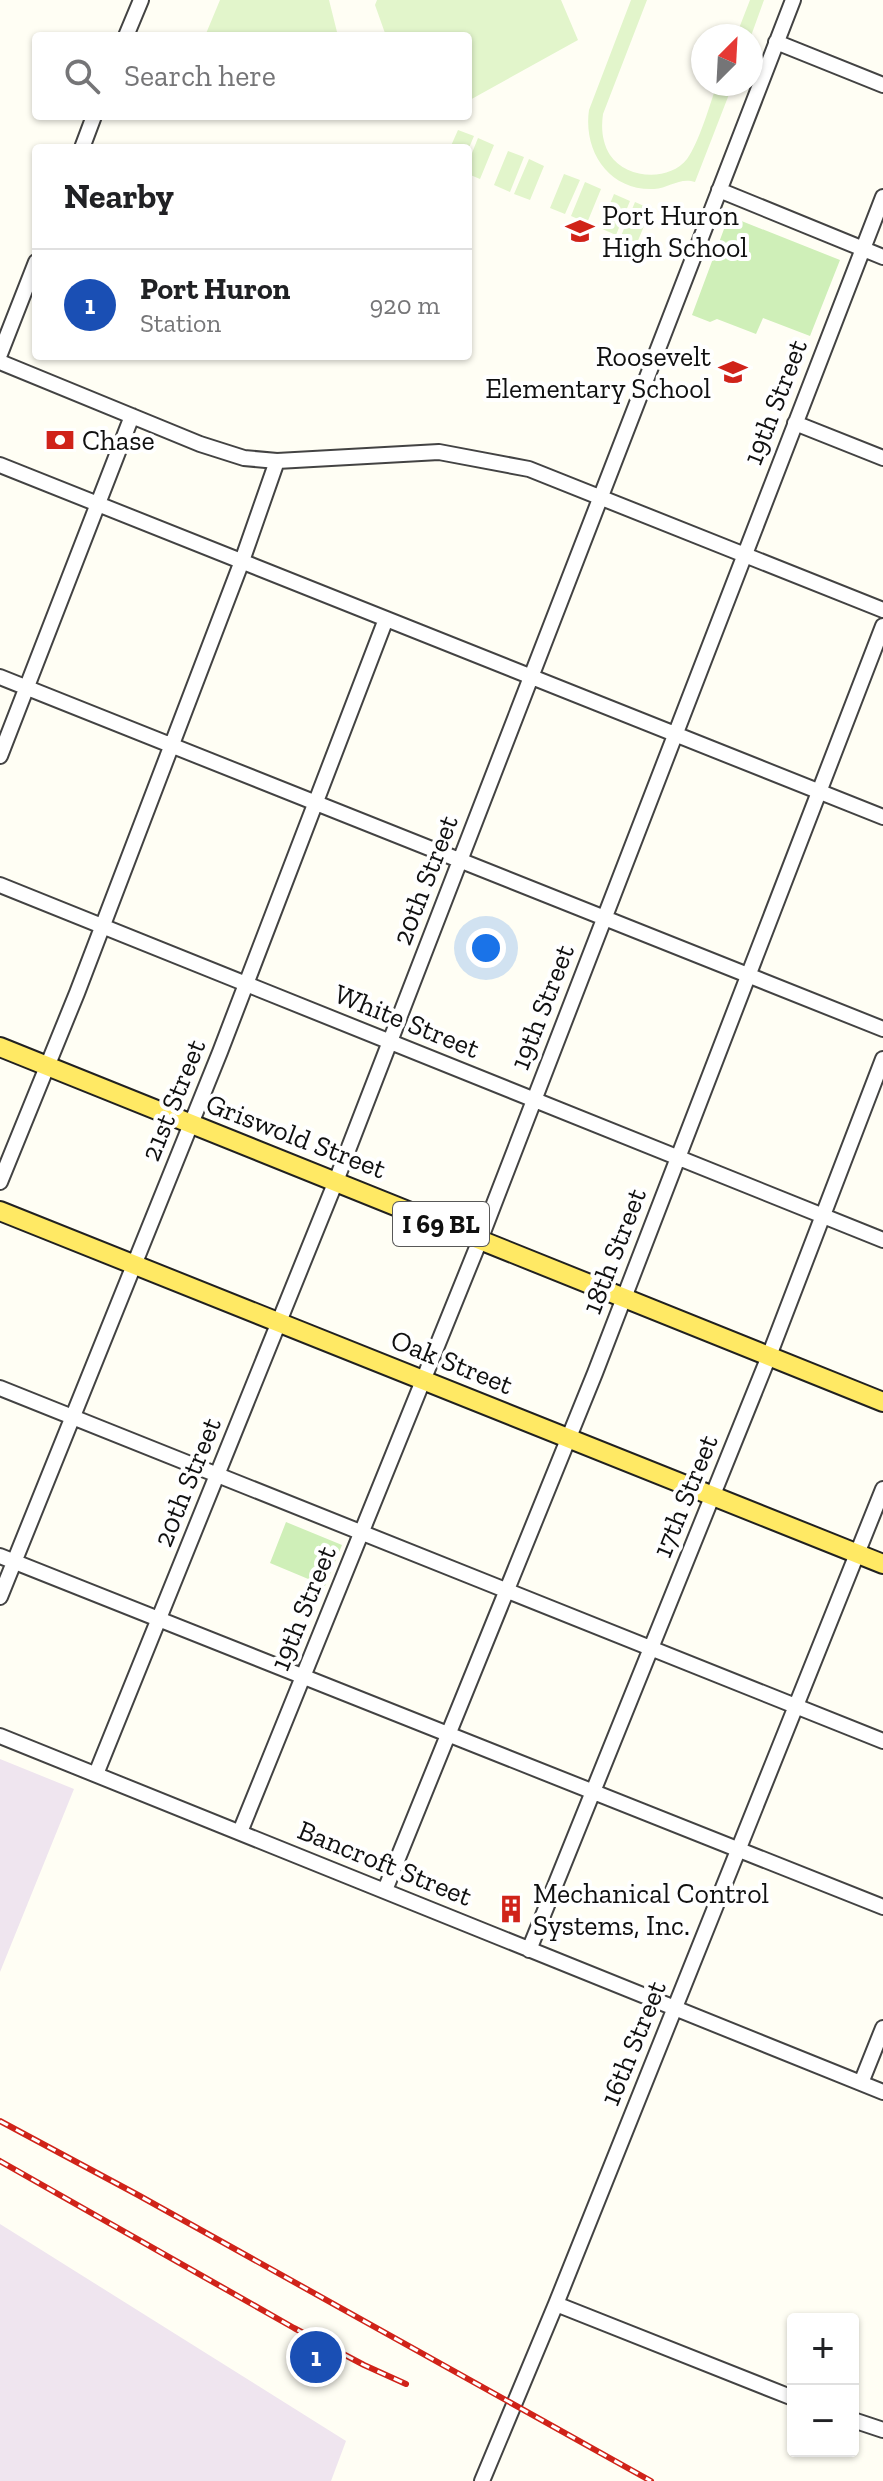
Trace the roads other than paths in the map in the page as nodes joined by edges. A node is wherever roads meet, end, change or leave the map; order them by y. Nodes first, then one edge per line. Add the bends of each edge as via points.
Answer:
1 (141, 0) edge
2 (793, 0) edge
3 (128, 32) edge
4 (776, 42) junction
5 (883, 85) edge
6 (92, 120) edge
7 (84, 144) edge
8 (719, 190) junction
9 (883, 197) edge
10 (862, 249) junction
11 (883, 257) edge
12 (32, 272) edge
13 (0, 354) edge
14 (0, 362) edge
15 (132, 416) junction
16 (795, 423) junction
17 (883, 458) edge
18 (277, 461) junction
19 (0, 465) edge
20 (600, 497) junction
21 (98, 503) junction
22 (744, 554) junction
23 (242, 561) junction
24 (883, 610) edge
25 (386, 619) junction
26 (883, 626) edge
27 (0, 677) edge
28 (530, 677) junction
29 (27, 687) junction
30 (675, 734) junction
31 (171, 744) junction
32 (0, 756) edge
33 (819, 791) junction
34 (316, 802) junction
35 (883, 817) edge
36 (460, 860) junction
37 (0, 885) edge
38 (604, 918) junction
39 (101, 926) junction
40 (749, 976) junction
41 (246, 984) junction
42 (883, 1029) edge
43 (391, 1041) junction
44 (0, 1047) edge
45 (883, 1059) edge
46 (47, 1066) junction
47 (533, 1100) junction
48 (191, 1125) junction
49 (679, 1158) junction
50 (336, 1181) junction
51 (0, 1182) edge
52 (0, 1211) edge
53 (823, 1215) junction
54 (480, 1240) junction
55 (883, 1240) edge
56 (135, 1264) junction
57 (624, 1299) junction
58 (279, 1322) junction
59 (769, 1356) junction
60 (423, 1381) junction
61 (0, 1388) edge
62 (883, 1402) edge
63 (72, 1417) junction
64 (568, 1438) junction
65 (218, 1475) junction
66 (883, 1489) edge
67 (712, 1496) junction
68 (362, 1533) junction
69 (857, 1554) junction
70 (7, 1558) edge
71 (883, 1564) edge
72 (506, 1591) junction
73 (0, 1597) edge
74 (159, 1618) junction
75 (651, 1648) junction
76 (304, 1675) junction
77 (796, 1706) junction
78 (448, 1734) junction
79 (0, 1736) edge
80 (883, 1741) edge
81 (96, 1774) junction
82 (594, 1790) junction
83 (240, 1832) junction
84 (738, 1849) junction
85 (385, 1890) junction
86 (883, 1907) edge
87 (529, 1950) junction
88 (675, 2008) junction
89 (883, 2028) edge
90 (861, 2083) junction
91 (883, 2092) edge
92 (556, 2304) junction
93 (787, 2396) edge
94 (859, 2422) edge
95 (883, 2430) edge
96 (482, 2481) edge

1 - 3 street
2 - 4 street, 20th Street
4 - 5 street
4 - 8 street, 20th Street
6 - 7 street
8 - 10 street
8 - 20 street, 20th Street
9 - 10 street, 19th Street
10 - 11 street
10 - 16 street, 19th Street
12 - 13 street
14 - 15 street
15 - 18 street via 222,452
15 - 21 street
16 - 17 street
16 - 22 street, 19th Street
18 - 20 street via 453,454 529,469
18 - 23 street
19 - 21 street
20 - 22 street
20 - 28 street, 20th Street
21 - 23 street
21 - 29 street
22 - 24 street
22 - 30 street, 19th Street
23 - 25 street
23 - 31 street
25 - 28 street
25 - 34 street, 21st Street
26 - 33 street, 18th Street
27 - 29 street
28 - 30 street
28 - 36 street, 20th Street
29 - 31 street
29 - 32 street
30 - 33 street
30 - 38 street, 19th Street
31 - 34 street
31 - 39 street
33 - 35 street
33 - 40 street, 18th Street
34 - 36 street
34 - 41 street, 21st Street
36 - 38 street
36 - 43 street, 20th Street
37 - 39 street, White Street
38 - 40 street
38 - 47 street, 19th Street
39 - 41 street, White Street
39 - 46 street
40 - 42 street
40 - 49 street, 18th Street
41 - 43 street, White Street
41 - 48 street, 21st Street
43 - 47 street, White Street
43 - 50 street, 20th Street
44 - 46 main road, Griswold Street / I 69 BL
45 - 53 street, 17th Street
46 - 48 main road, Griswold Street / I 69 BL
46 - 51 street
47 - 49 street, White Street
47 - 54 street, 19th Street
48 - 50 main road, Griswold Street / I 69 BL
48 - 56 street, 21st Street
49 - 53 street, White Street
49 - 57 street, 18th Street
50 - 54 main road, Griswold Street / I 69 BL
50 - 58 street, 20th Street
52 - 56 main road, Oak Street
53 - 55 street, White Street
53 - 59 street, 17th Street
54 - 57 main road, Griswold Street / I 69 BL
54 - 60 street, 19th Street
56 - 58 main road, Oak Street
56 - 63 street, 21st Street
57 - 59 main road, Griswold Street / I 69 BL
57 - 64 street, 18th Street
58 - 60 main road, Oak Street
58 - 65 street, 20th Street
59 - 62 main road, Griswold Street / I 69 BL
59 - 67 street, 17th Street
60 - 64 main road, Oak Street
60 - 68 street, 19th Street
61 - 63 street
63 - 65 street
63 - 70 street, 21st Street
64 - 67 main road, Oak Street
64 - 72 street, 18th Street
65 - 68 street
65 - 74 street, 20th Street
66 - 69 street, 16th Street
67 - 69 main road, Oak Street
67 - 75 street, 17th Street
68 - 72 street
68 - 76 street, 19th Street
69 - 71 main road, Oak Street
69 - 77 street, 16th Street
70 - 73 street, 21st Street
70 - 74 street
72 - 75 street
72 - 78 street, 18th Street
74 - 76 street
74 - 81 street, 20th Street
75 - 77 street
75 - 82 street, 17th Street
76 - 78 street
76 - 83 street, 19th Street
77 - 80 street
77 - 84 street, 16th Street
78 - 82 street
78 - 85 street, 18th Street
79 - 81 street, Bancroft Street
81 - 83 street, Bancroft Street
82 - 84 street
82 - 87 street, 17th Street
83 - 85 street, Bancroft Street
84 - 86 street
84 - 88 street, 16th Street
85 - 87 street, Bancroft Street
87 - 88 street, Bancroft Street
88 - 90 street, Bancroft Street
88 - 92 street, 16th Street
89 - 90 street
90 - 91 street, Bancroft Street
92 - 93 street
92 - 96 street, 16th Street
94 - 95 street

